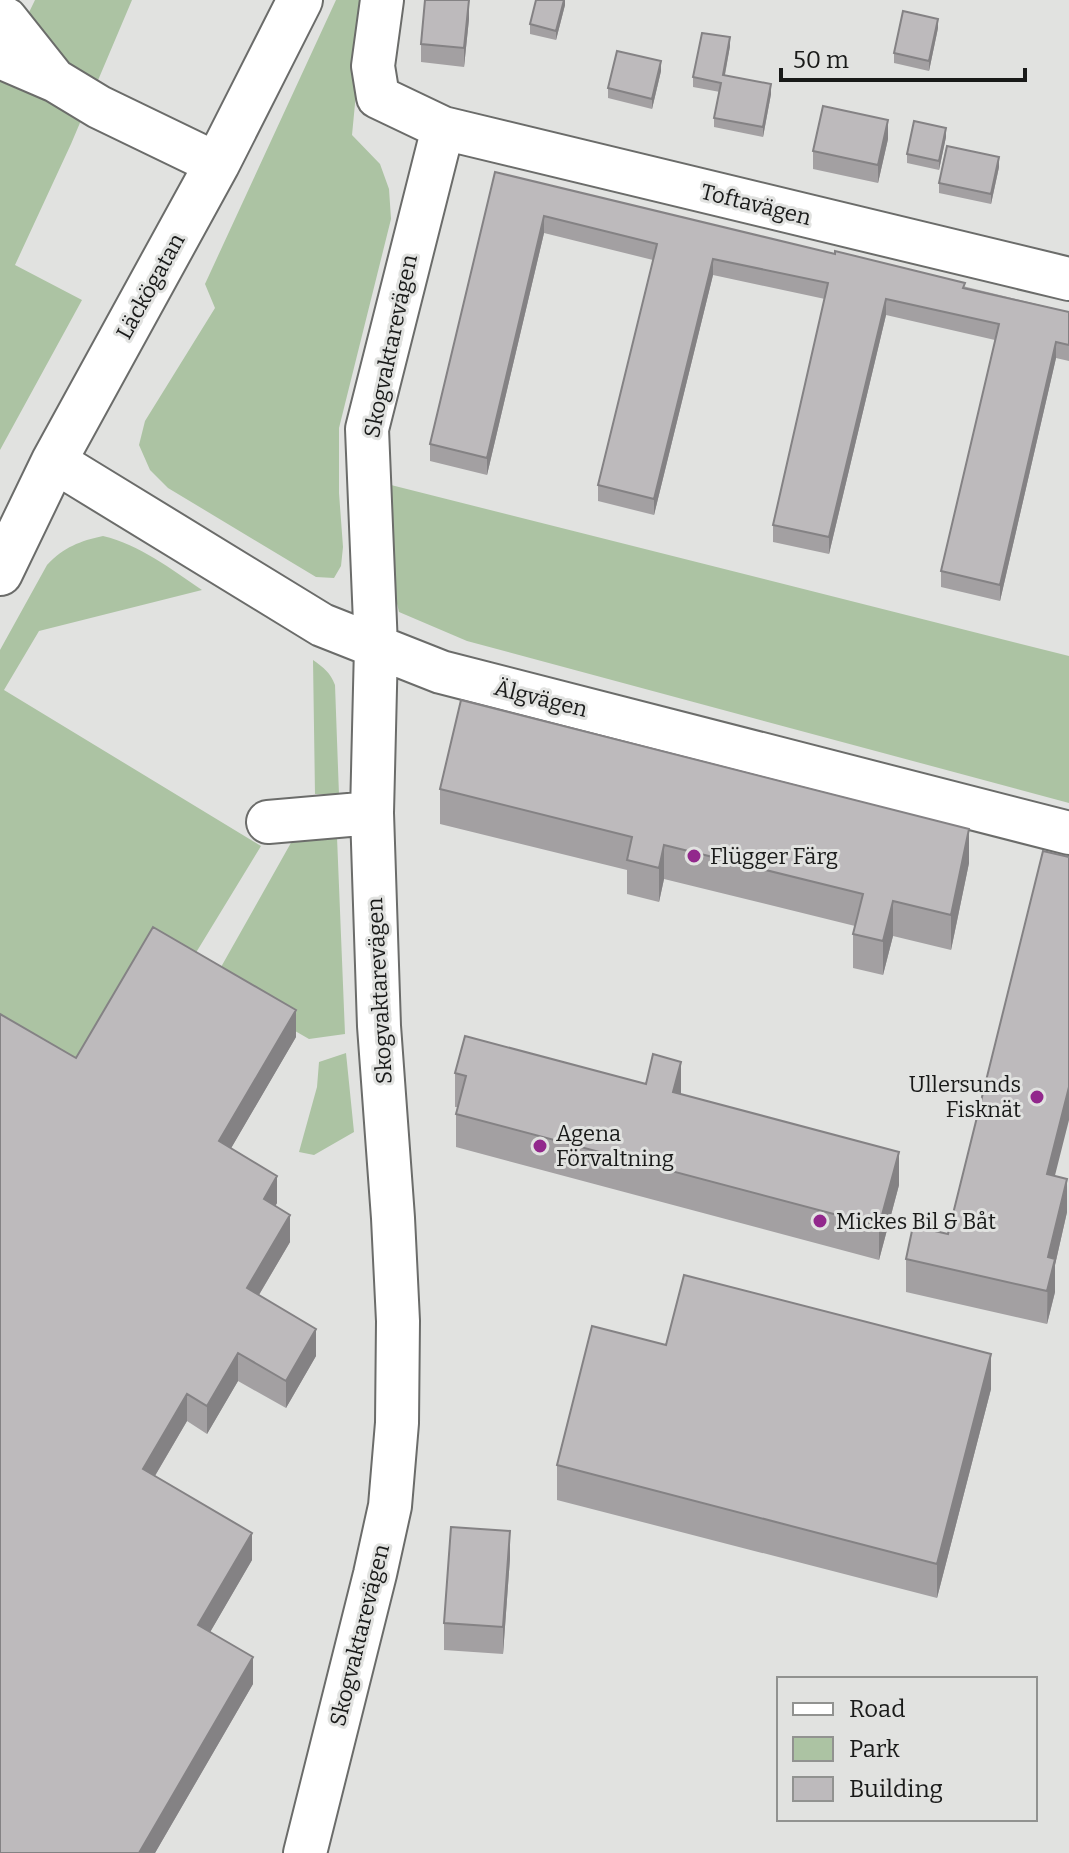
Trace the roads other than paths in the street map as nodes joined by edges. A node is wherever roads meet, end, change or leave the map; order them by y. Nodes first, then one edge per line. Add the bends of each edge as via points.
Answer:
1 (300, 0) edge
2 (382, 0) edge
3 (0, 17) edge
4 (0, 57) edge
5 (56, 81) junction
6 (443, 128) junction
7 (217, 164) junction
8 (1069, 279) edge
9 (54, 461) junction
10 (0, 573) edge
11 (376, 647) junction
12 (372, 813) junction
13 (268, 822) dead end
14 (1069, 833) edge
15 (305, 1853) edge

1 - 7 main road, Läckögatan
2 - 6 street via 373,66 378,97
3 - 5 street
4 - 5 street
5 - 7 street
6 - 8 street, Toftavägen
6 - 11 street, Skogvaktarevägen via 367,429
7 - 9 main road, Läckögatan
9 - 10 main road, Läckögatan
9 - 11 street, Älgvägen via 322,625
11 - 12 street, Skogvaktarevägen
11 - 14 street, Älgvägen via 441,672
12 - 13 street
12 - 15 street, Skogvaktarevägen via 398,1321 397,1423 390,1506

